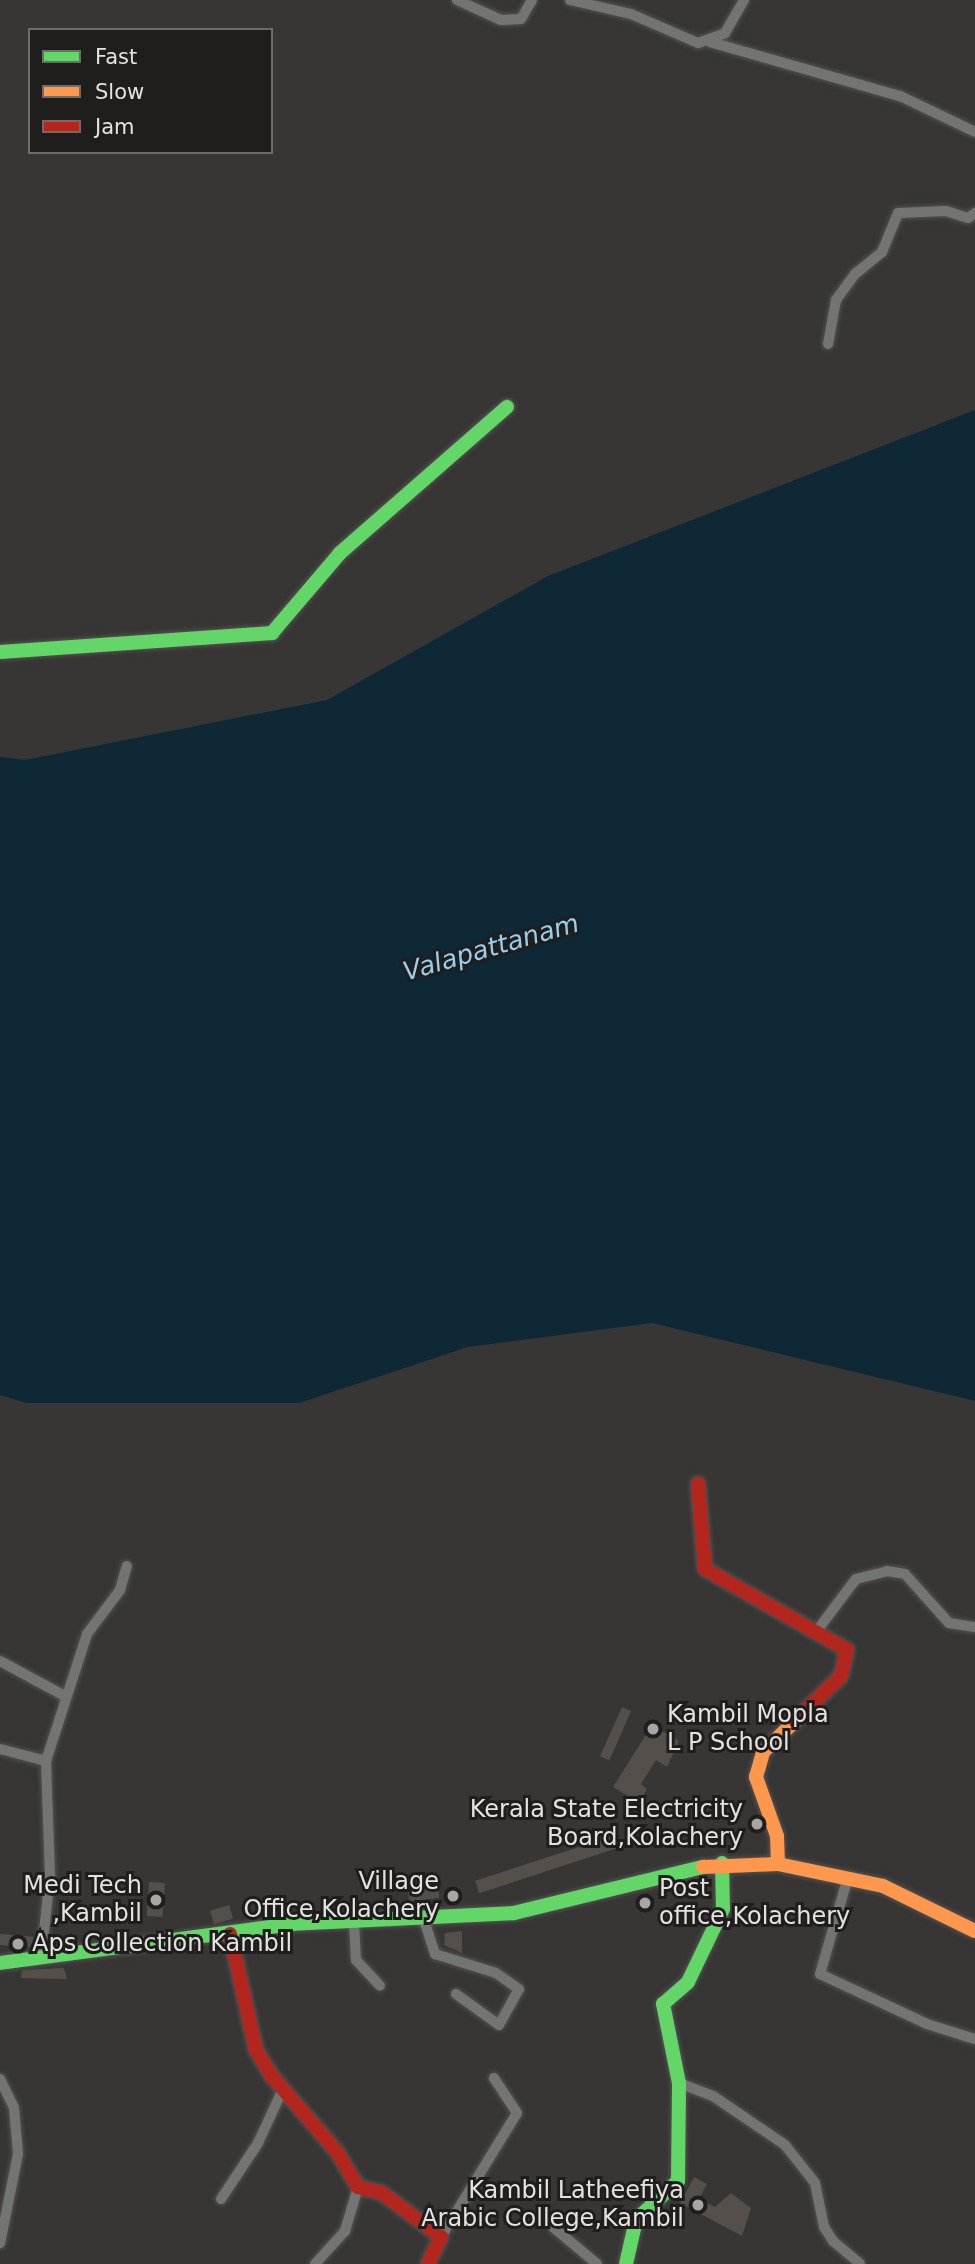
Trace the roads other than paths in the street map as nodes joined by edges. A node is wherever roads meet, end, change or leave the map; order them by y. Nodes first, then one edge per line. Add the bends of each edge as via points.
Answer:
1 (457, 0) edge
2 (532, 0) edge
3 (570, 0) edge
4 (744, 0) edge
5 (710, 42) junction
6 (975, 132) edge
7 (975, 213) edge
8 (828, 344) dead end
9 (507, 407) dead end
10 (0, 652) edge
11 (698, 1484) dead end
12 (127, 1566) dead end
13 (975, 1627) edge
14 (816, 1632) junction
15 (0, 1661) edge
16 (63, 1695) junction
17 (0, 1749) edge
18 (46, 1760) junction
19 (722, 1863) junction
20 (778, 1864) junction
21 (848, 1877) junction
22 (424, 1920) junction
23 (355, 1922) junction
24 (975, 1931) edge
25 (230, 1934) junction
26 (41, 1959) junction
27 (0, 1962) edge
28 (380, 1986) dead end
29 (456, 1994) dead end
30 (975, 2039) edge
31 (494, 2078) dead end
32 (0, 2079) edge
33 (679, 2083) junction
34 (282, 2091) junction
35 (358, 2187) junction
36 (221, 2199) dead end
37 (554, 2228) dead end
38 (441, 2237) junction
39 (0, 2243) edge
40 (315, 2264) edge
41 (428, 2264) edge
42 (597, 2264) edge
43 (626, 2264) edge
44 (860, 2264) edge

1 - 2 street via 501,20 521,19
3 - 5 street via 631,14 683,39
4 - 5 street via 725,33
5 - 6 street via 900,96
7 - 8 street via 968,218 946,211 898,214 882,252 855,274 836,300
9 - 10 street via 340,553 272,633
11 - 14 street via 705,1569
12 - 16 street via 120,1590 87,1634
13 - 14 street via 949,1623 905,1574 887,1571 856,1578
14 - 20 street via 847,1650 841,1676 763,1752 756,1777 777,1836
15 - 16 street
16 - 18 street
17 - 18 street
18 - 26 street via 50,1876
19 - 20 street
19 - 22 street via 514,1913
19 - 33 street via 723,1909 688,1982 663,2004
20 - 21 street
21 - 24 street via 883,1886
21 - 30 street via 820,1974 927,2024
22 - 23 street
22 - 29 street via 435,1954 496,1973 519,1989 499,2025
23 - 25 street
23 - 28 street via 356,1960
25 - 26 street
25 - 34 street via 257,2050
26 - 27 street
31 - 38 street via 517,2113
32 - 39 street via 14,2108 18,2154
33 - 43 street via 678,2181 636,2220
33 - 44 street via 713,2096 785,2145 815,2183 824,2227
34 - 35 street via 337,2152
34 - 36 street via 258,2143
35 - 38 street via 382,2193
35 - 40 street via 345,2231
37 - 42 street
38 - 41 street

